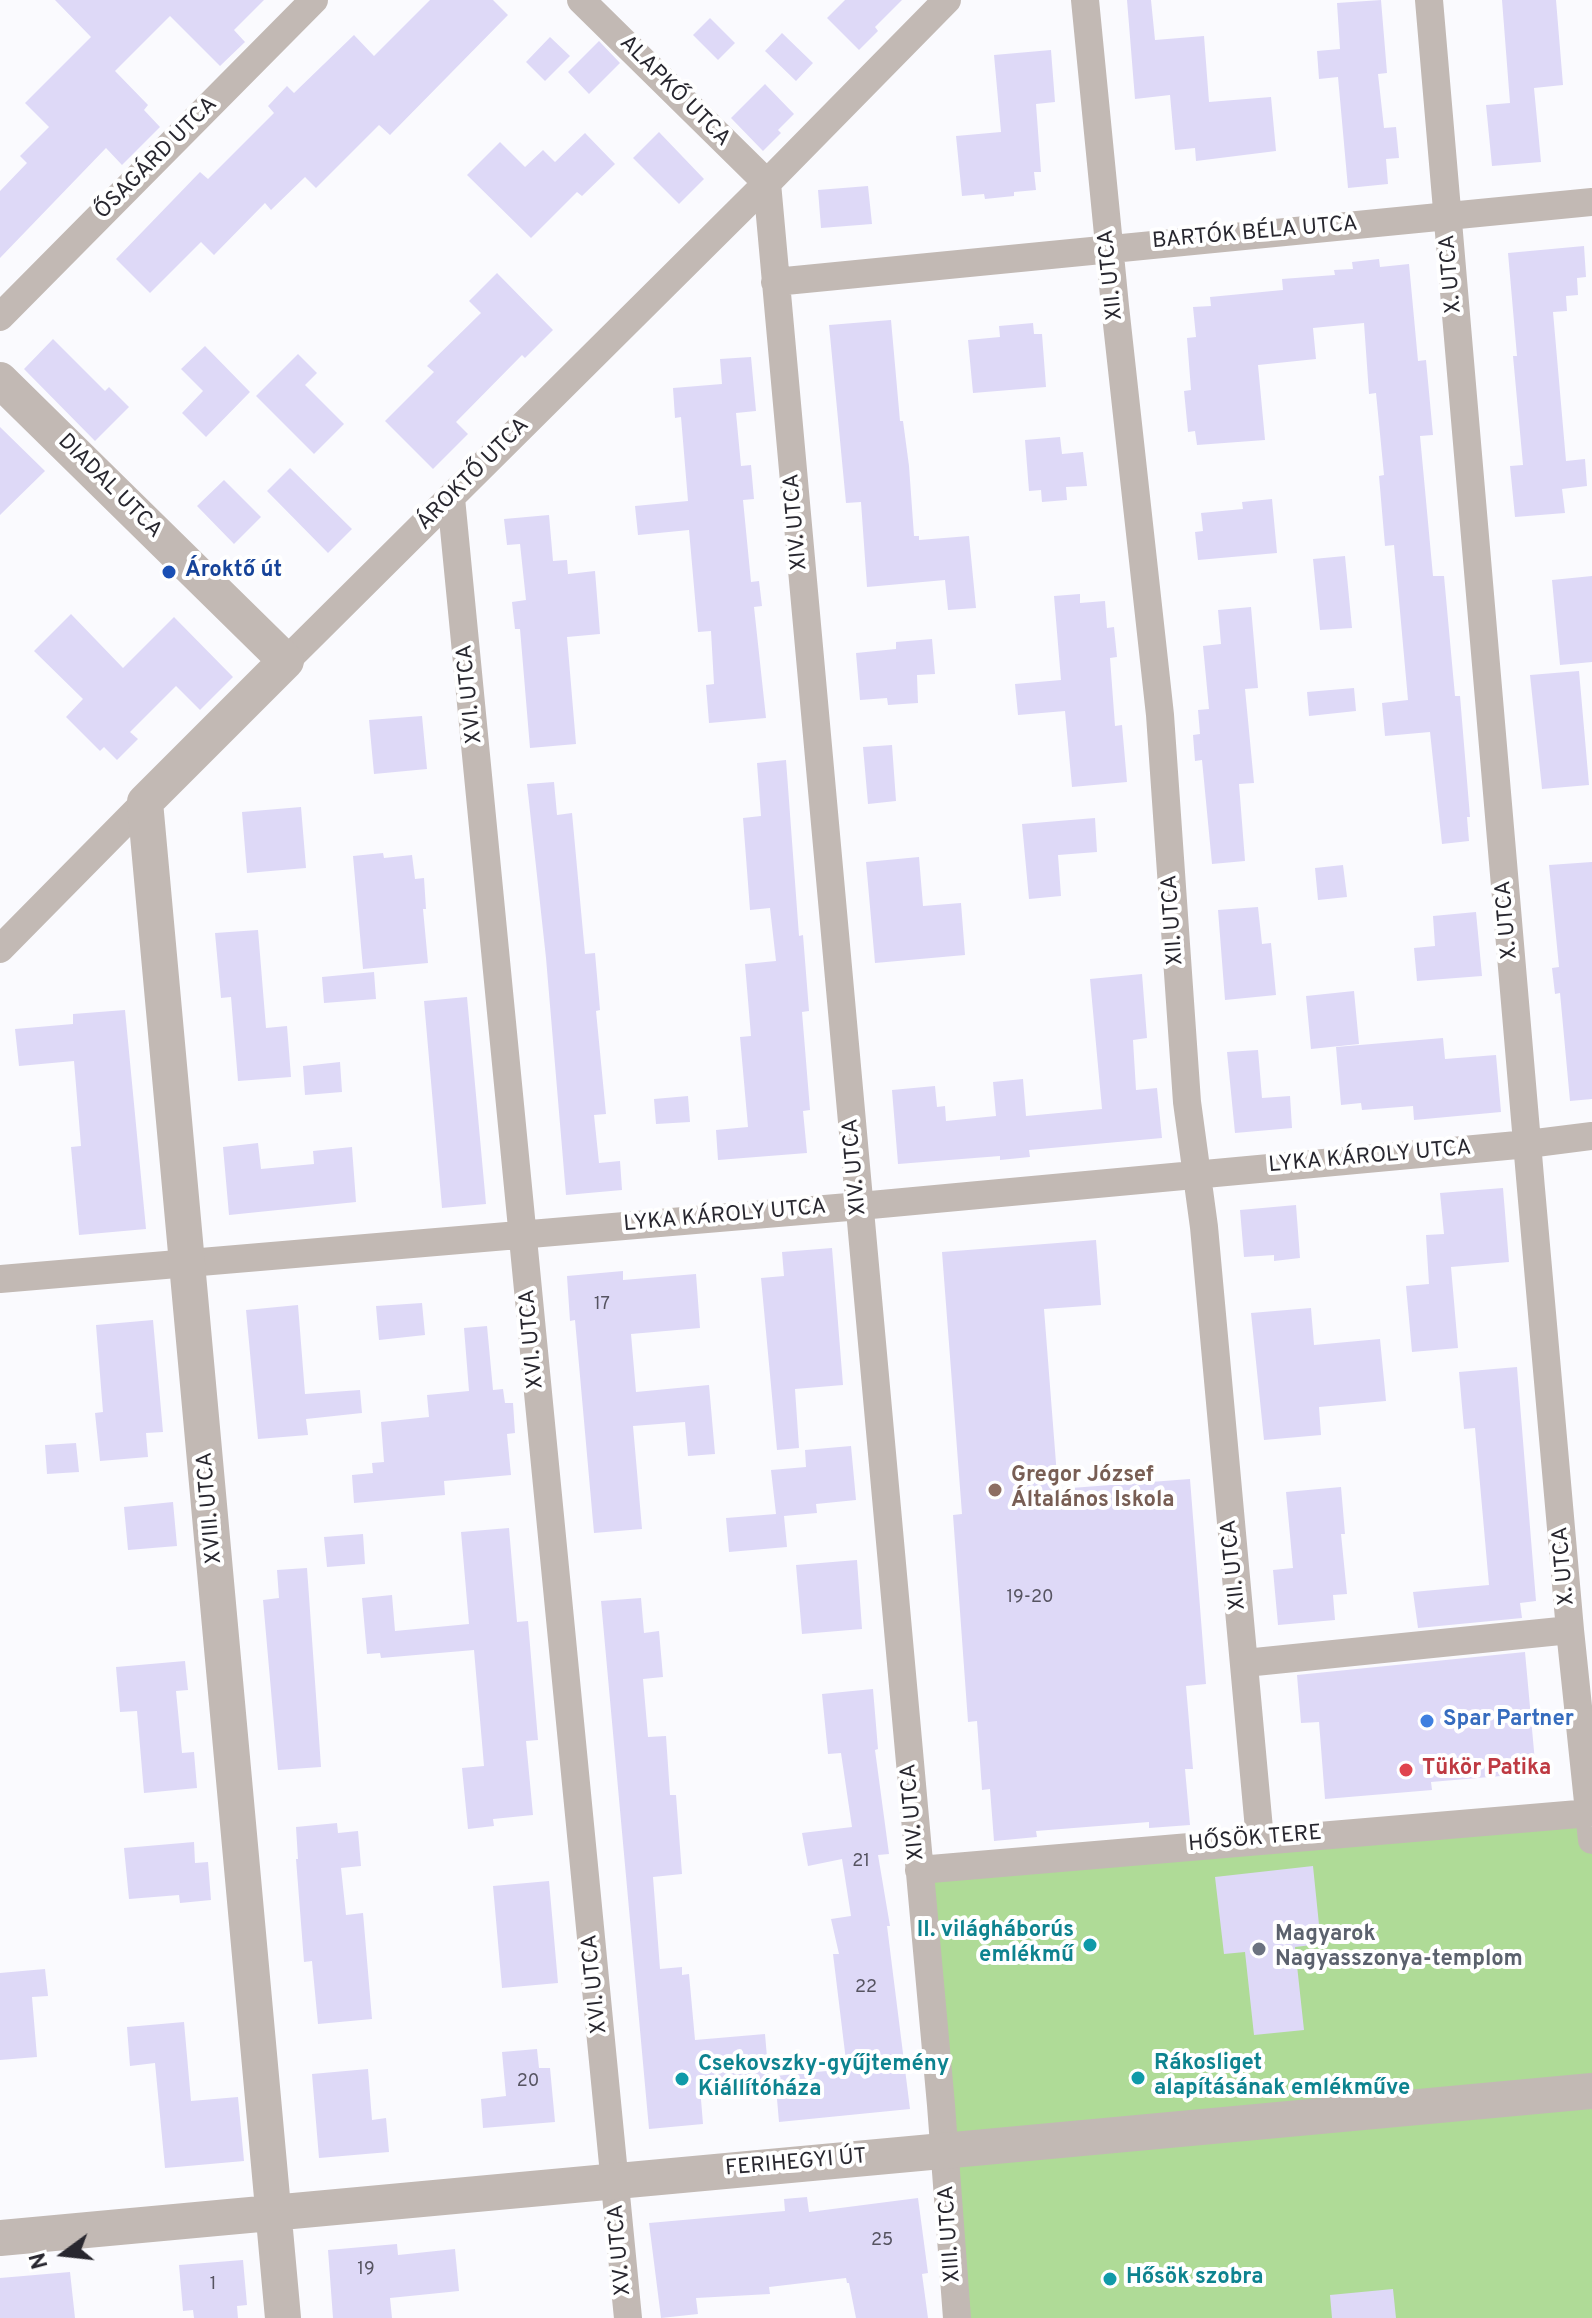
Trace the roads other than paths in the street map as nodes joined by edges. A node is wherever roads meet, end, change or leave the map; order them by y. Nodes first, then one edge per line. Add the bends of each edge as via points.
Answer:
1 (314, 0) edge
2 (581, 0) edge
3 (947, 0) edge
4 (1085, 0) edge
5 (1429, 0) edge
6 (767, 183) junction
7 (1592, 202) edge
8 (1447, 216) junction
9 (1109, 247) junction
10 (775, 282) junction
11 (0, 317) edge
12 (0, 380) edge
13 (451, 498) junction
14 (286, 661) junction
15 (145, 802) junction
16 (0, 949) edge
17 (1592, 1136) edge
18 (1528, 1144) junction
19 (1197, 1175) junction
20 (860, 1206) junction
21 (524, 1234) junction
22 (189, 1264) junction
23 (0, 1279) edge
24 (1570, 1630) junction
25 (1245, 1663) junction
26 (1591, 1826) edge
27 (1260, 1840) junction
28 (919, 1870) junction
29 (1592, 2091) edge
30 (945, 2151) junction
31 (615, 2181) junction
32 (274, 2214) junction
33 (0, 2238) edge
34 (283, 2318) edge
35 (628, 2318) edge
36 (957, 2318) edge

1 - 11 street, ŐSAGÁRD UTCA
2 - 6 street, ALAPKŐ UTCA
3 - 6 street, ÁROKTŐ UTCA
4 - 9 street, XII. UTCA
5 - 8 street, X. UTCA
6 - 10 street, XIV. UTCA
6 - 13 street, ÁROKTŐ UTCA
7 - 8 street, BARTÓK BÉLA UTCA
8 - 9 street, BARTÓK BÉLA UTCA
8 - 18 street, X. UTCA
9 - 10 street, BARTÓK BÉLA UTCA
9 - 19 street, XII. UTCA via 1160,715 1187,1102
10 - 20 street, XIV. UTCA
12 - 14 street, DIADAL UTCA
13 - 14 street, ÁROKTŐ UTCA
13 - 21 street, XVI. UTCA
14 - 15 street, ÁROKTŐ UTCA
15 - 16 street, ÁROKTŐ UTCA
15 - 22 street, XVIII. UTCA
17 - 18 street, LYKA KÁROLY UTCA
18 - 19 street, LYKA KÁROLY UTCA
18 - 24 street, X. UTCA
19 - 20 street, LYKA KÁROLY UTCA
19 - 25 street, XII. UTCA
20 - 21 street, LYKA KÁROLY UTCA
20 - 28 street, XIV. UTCA
21 - 22 street, LYKA KÁROLY UTCA
21 - 31 street, XVI. UTCA
22 - 23 street, LYKA KÁROLY UTCA
22 - 32 street, XVIII. UTCA
24 - 25 street
24 - 26 street, X. UTCA
25 - 27 street, XII. UTCA
26 - 27 street, HŐSÖK TERE
27 - 28 street, HŐSÖK TERE
28 - 30 street, XIV. UTCA
29 - 30 street, FERIHEGYI ÚT
30 - 31 street, FERIHEGYI ÚT
30 - 36 street, XIII. UTCA
31 - 32 street, FERIHEGYI ÚT
31 - 35 street, XV. UTCA
32 - 33 street, FERIHEGYI ÚT
32 - 34 street, XVIII. UTCA

